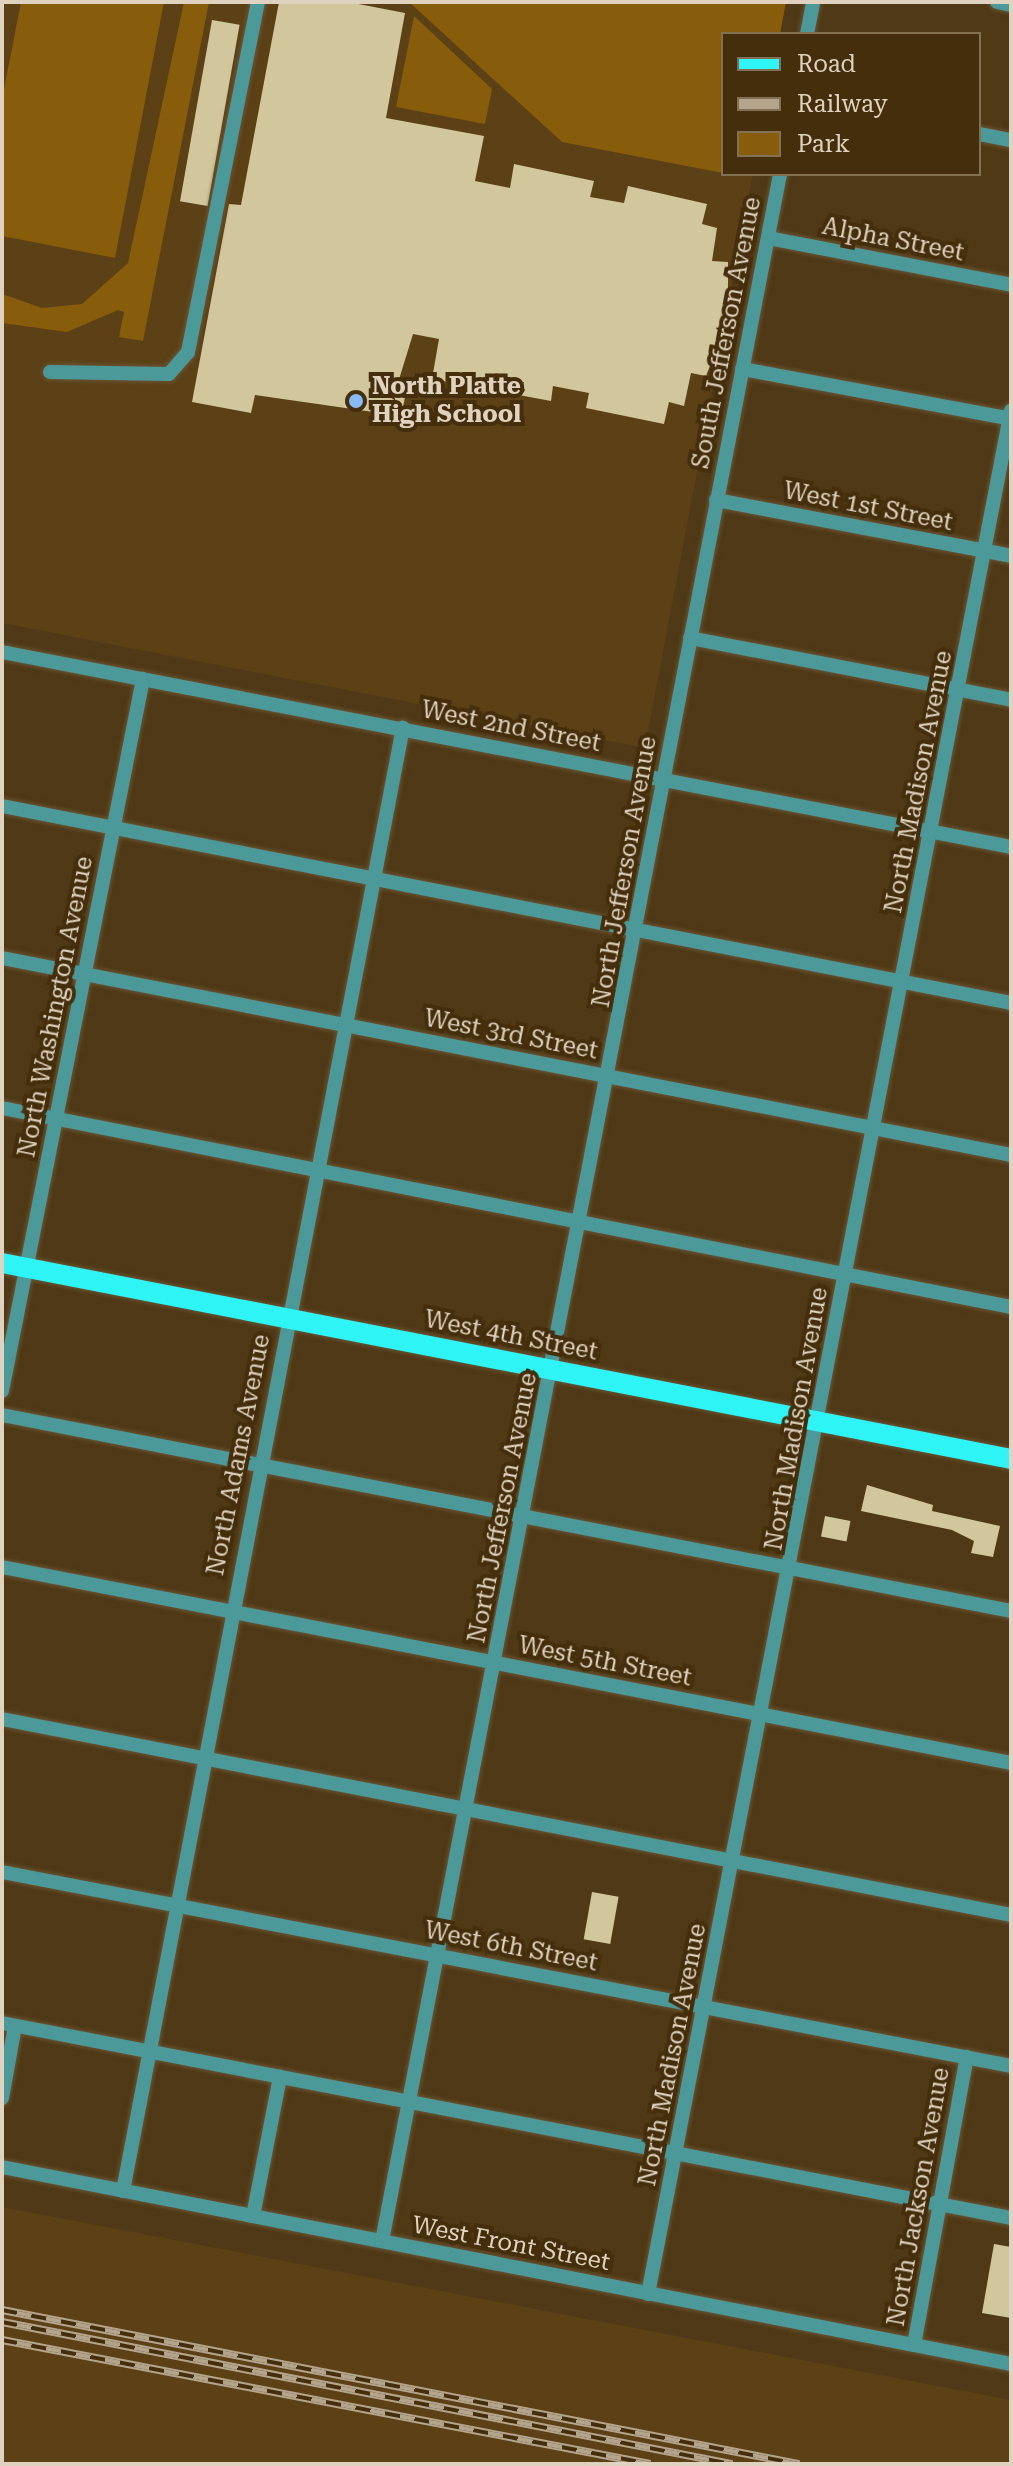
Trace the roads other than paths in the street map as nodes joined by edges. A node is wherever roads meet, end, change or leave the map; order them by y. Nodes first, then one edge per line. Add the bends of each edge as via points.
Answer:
1 (258, 2) edge
2 (813, 2) edge
3 (997, 2) edge
4 (1011, 5) edge
5 (807, 32) edge
6 (981, 134) edge
7 (1011, 140) edge
8 (780, 176) edge
9 (768, 238) junction
10 (1011, 285) edge
11 (742, 369) junction
12 (50, 372) dead end
13 (1011, 416) edge
14 (716, 500) junction
15 (985, 551) junction
16 (1011, 556) edge
17 (690, 638) junction
18 (2, 652) edge
19 (143, 679) junction
20 (959, 690) junction
21 (1011, 700) edge
22 (403, 728) junction
23 (665, 779) junction
24 (2, 806) edge
25 (114, 827) junction
26 (933, 832) junction
27 (1011, 847) edge
28 (374, 879) junction
29 (639, 931) junction
30 (2, 958) edge
31 (85, 974) junction
32 (903, 983) junction
33 (1011, 1003) edge
34 (345, 1025) junction
35 (610, 1076) junction
36 (2, 1108) edge
37 (56, 1119) junction
38 (874, 1128) junction
39 (1011, 1155) edge
40 (317, 1171) junction
41 (581, 1222) junction
42 (2, 1263) edge
43 (26, 1268) junction
44 (845, 1274) junction
45 (1011, 1307) edge
46 (288, 1320) junction
47 (552, 1371) junction
48 (2, 1391) edge
49 (2, 1415) edge
50 (817, 1422) junction
51 (1011, 1459) edge
52 (260, 1466) junction
53 (525, 1516) junction
54 (2, 1567) edge
55 (792, 1569) junction
56 (232, 1611) junction
57 (1011, 1611) edge
58 (496, 1663) junction
59 (764, 1715) junction
60 (2, 1719) edge
61 (203, 1758) junction
62 (1011, 1763) edge
63 (468, 1809) junction
64 (735, 1861) junction
65 (2, 1872) edge
66 (175, 1905) junction
67 (1011, 1915) edge
68 (440, 1956) junction
69 (705, 2007) junction
70 (8, 2024) edge
71 (147, 2051) junction
72 (967, 2057) junction
73 (1011, 2066) edge
74 (280, 2077) junction
75 (2, 2098) edge
76 (411, 2102) junction
77 (676, 2154) junction
78 (2, 2167) edge
79 (123, 2191) junction
80 (940, 2204) junction
81 (253, 2216) junction
82 (1011, 2218) edge
83 (382, 2241) junction
84 (648, 2294) junction
85 (914, 2345) junction
86 (1011, 2364) edge

1 - 12 street via 188,352 169,374
2 - 5 street
3 - 4 street
6 - 7 street
8 - 9 street, South Jefferson Avenue
9 - 10 street, Alpha Street
9 - 11 street, South Jefferson Avenue
11 - 13 street
11 - 14 street, South Jefferson Avenue
13 - 15 street, North Madison Avenue
14 - 15 street, West 1st Street
14 - 17 street, North Jefferson Avenue
15 - 16 street, West 1st Street
15 - 20 street, North Madison Avenue
17 - 20 street
17 - 23 street, North Jefferson Avenue
18 - 19 street, West 2nd Street
19 - 22 street, West 2nd Street
19 - 25 street, North Washington Avenue
20 - 21 street
20 - 26 street, North Madison Avenue
22 - 23 street, West 2nd Street
22 - 28 street, North Adams Avenue
23 - 26 street, West 2nd Street
23 - 29 street, North Jefferson Avenue
24 - 25 street
25 - 28 street
25 - 31 street, North Washington Avenue
26 - 27 street, West 2nd Street
26 - 32 street, North Madison Avenue
28 - 29 street
28 - 34 street, North Adams Avenue
29 - 32 street
29 - 35 street, North Jefferson Avenue
30 - 31 street, West 3rd Street
31 - 34 street, West 3rd Street
31 - 37 street, North Washington Avenue
32 - 33 street
32 - 38 street, North Madison Avenue
34 - 35 street, West 3rd Street
34 - 40 street, North Adams Avenue
35 - 38 street, West 3rd Street
35 - 41 street, North Jefferson Avenue
36 - 37 street
37 - 40 street
37 - 43 street, North Washington Avenue
38 - 39 street, West 3rd Street
38 - 44 street, North Madison Avenue
40 - 41 street
40 - 46 street, North Adams Avenue
41 - 44 street
41 - 47 street, North Jefferson Avenue
42 - 43 main road, West 4th Street
43 - 46 main road, West 4th Street
43 - 48 street, North Washington Avenue
44 - 45 street
44 - 50 street, North Madison Avenue
46 - 47 main road, West 4th Street
46 - 52 street, North Adams Avenue
47 - 50 main road, West 4th Street
47 - 53 street, North Jefferson Avenue
49 - 52 street
50 - 51 main road, West 4th Street
50 - 55 street, North Madison Avenue
52 - 53 street
52 - 56 street, North Adams Avenue
53 - 55 street
53 - 58 street, North Jefferson Avenue
54 - 56 street, West 5th Street
55 - 57 street
55 - 59 street, North Madison Avenue
56 - 58 street, West 5th Street
56 - 61 street, North Adams Avenue
58 - 59 street, West 5th Street
58 - 63 street, North Jefferson Avenue
59 - 62 street, West 5th Street
59 - 64 street, North Madison Avenue
60 - 61 street
61 - 63 street
61 - 66 street, North Adams Avenue
63 - 64 street
63 - 68 street, North Jefferson Avenue
64 - 67 street
64 - 69 street, North Madison Avenue
65 - 66 street, West 6th Street
66 - 68 street, West 6th Street
66 - 71 street, North Adams Avenue
68 - 69 street, West 6th Street
68 - 76 street, North Jefferson Avenue
69 - 72 street, West 6th Street
69 - 77 street, North Madison Avenue
70 - 71 street
70 - 75 street
71 - 74 street
71 - 79 street, North Adams Avenue
72 - 73 street, West 6th Street
72 - 80 street, North Jackson Avenue
74 - 76 street
74 - 81 street
76 - 77 street
76 - 83 street, North Jefferson Avenue
77 - 80 street
77 - 84 street, North Madison Avenue
78 - 79 street, West Front Street
79 - 81 street, West Front Street
80 - 82 street
80 - 85 street, North Jackson Avenue
81 - 83 street, West Front Street
83 - 84 street, West Front Street
84 - 85 street, West Front Street
85 - 86 street, West Front Street

